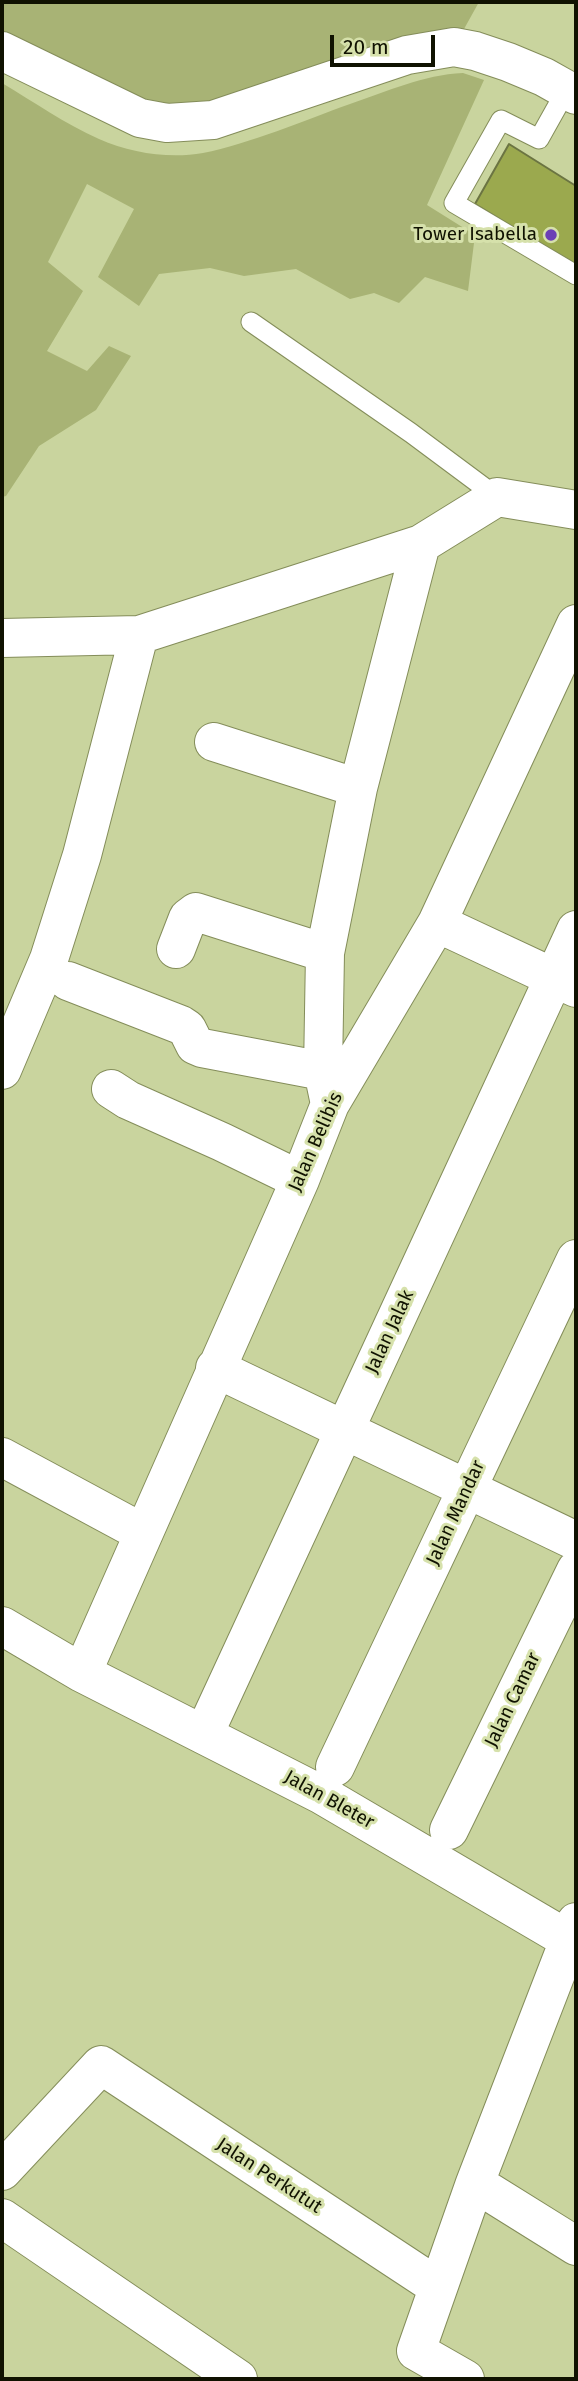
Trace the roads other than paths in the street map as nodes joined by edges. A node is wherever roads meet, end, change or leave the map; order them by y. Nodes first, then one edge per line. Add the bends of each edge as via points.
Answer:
1 (2, 51) edge
2 (572, 92) edge
3 (576, 275) edge
4 (251, 322) dead end
5 (497, 497) junction
6 (576, 510) edge
7 (421, 544) junction
8 (576, 624) edge
9 (139, 635) junction
10 (2, 638) edge
11 (214, 742) dead end
12 (358, 788) junction
13 (437, 923) junction
14 (576, 930) edge
15 (176, 949) dead end
16 (325, 953) junction
17 (68, 981) dead end
18 (565, 982) edge
19 (2, 1070) edge
20 (327, 1088) junction
21 (111, 1089) dead end
22 (300, 1180) junction
23 (576, 1259) edge
24 (215, 1368) junction
25 (345, 1430) junction
26 (2, 1457) edge
27 (468, 1489) junction
28 (143, 1534) junction
29 (576, 1541) edge
30 (576, 1570) edge
31 (2, 1626) edge
32 (82, 1673) junction
33 (204, 1734) junction
34 (335, 1767) dead end
35 (449, 1830) dead end
36 (574, 1935) edge
37 (2, 2171) edge
38 (475, 2183) junction
39 (2, 2218) edge
40 (576, 2246) edge
41 (438, 2287) junction
42 (413, 2365) edge
43 (238, 2379) edge
44 (465, 2379) edge

1 - 2 street via 116,108 167,123 213,120 430,50 454,47 508,62
2 - 3 lane via 539,139 501,120 454,203
4 - 5 lane
5 - 6 street
5 - 7 street
7 - 9 street
7 - 12 street
8 - 13 street, Jalan Belibis
9 - 10 street
9 - 19 street via 82,855 49,959
11 - 12 street
12 - 16 street
13 - 18 street
13 - 20 street, Jalan Belibis
14 - 18 street, Jalan Jalak
15 - 16 street via 188,918 196,912
16 - 20 street
17 - 20 street via 173,1020 202,1048
18 - 25 street, Jalan Jalak
20 - 22 street, Jalan Belibis
21 - 22 street
22 - 24 street, Jalan Belibis
23 - 27 street, Jalan Mandar
24 - 25 street
24 - 28 street, Jalan Belibis
25 - 27 street
25 - 33 street, Jalan Jalak
26 - 28 street
27 - 29 street
27 - 34 street, Jalan Mandar
28 - 32 street, Jalan Belibis
30 - 35 street, Jalan Camar
31 - 32 street, Jalan Bleter
32 - 33 street, Jalan Bleter
33 - 36 street, Jalan Bleter
36 - 38 street
37 - 41 street, Jalan Perkutut via 101,2065
38 - 40 street
38 - 41 street
39 - 43 street
41 - 42 street
42 - 44 street

